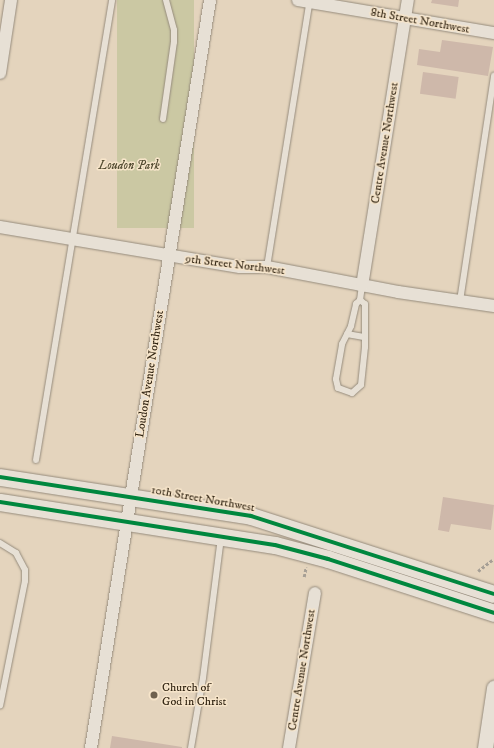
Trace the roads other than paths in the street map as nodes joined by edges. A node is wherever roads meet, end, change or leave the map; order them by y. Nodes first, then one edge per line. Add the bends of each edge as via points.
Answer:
1 (11, 0) edge
2 (112, 0) edge
3 (166, 0) edge
4 (210, 0) edge
5 (408, 0) edge
6 (306, 1) edge
7 (405, 18) junction
8 (494, 34) edge
9 (0, 73) edge
10 (494, 76) edge
11 (162, 119) dead end
12 (0, 227) edge
13 (74, 238) junction
14 (170, 256) junction
15 (268, 267) junction
16 (362, 286) junction
17 (360, 300) junction
18 (460, 301) junction
19 (494, 306) edge
20 (348, 334) junction
21 (364, 337) junction
22 (36, 460) dead end
23 (0, 477) edge
24 (131, 496) junction
25 (0, 502) edge
26 (127, 522) junction
27 (221, 537) junction
28 (0, 543) edge
29 (315, 593) dead end
30 (494, 594) edge
31 (494, 613) edge
32 (494, 688) edge
33 (0, 706) edge
34 (91, 748) edge
35 (191, 748) edge
36 (289, 748) edge
37 (485, 748) edge

1 - 9 street
2 - 13 lane
3 - 11 lane via 174,30 174,42
4 - 14 street, Loudon Avenue Northwest
5 - 7 street, Centre Avenue Northwest
6 - 7 street, 8th Street Northwest
6 - 15 lane
7 - 8 street, 8th Street Northwest
7 - 16 street, Centre Avenue Northwest
10 - 18 lane
12 - 13 street, 9th Street Northwest
13 - 14 street, 9th Street Northwest
13 - 22 lane
14 - 15 street, 9th Street Northwest via 240,267
14 - 24 street, Loudon Avenue Northwest
15 - 16 street, 9th Street Northwest
16 - 17 lane
16 - 18 street, 9th Street Northwest
17 - 20 lane via 356,304
17 - 21 lane via 365,304
18 - 19 street, 9th Street Northwest
20 - 21 lane
20 - 21 lane via 342,344 336,379 338,388 352,393 361,385
23 - 24 main road, 10th Street Northwest
24 - 26 street, Loudon Avenue Northwest
24 - 30 main road, 10th Street Northwest via 251,516
25 - 26 main road
26 - 27 main road
26 - 34 street, Loudon Avenue Northwest
27 - 31 main road via 307,553
27 - 35 lane via 203,678
28 - 33 lane via 16,553 22,562 25,581
29 - 36 street, Centre Avenue Northwest
32 - 37 street

